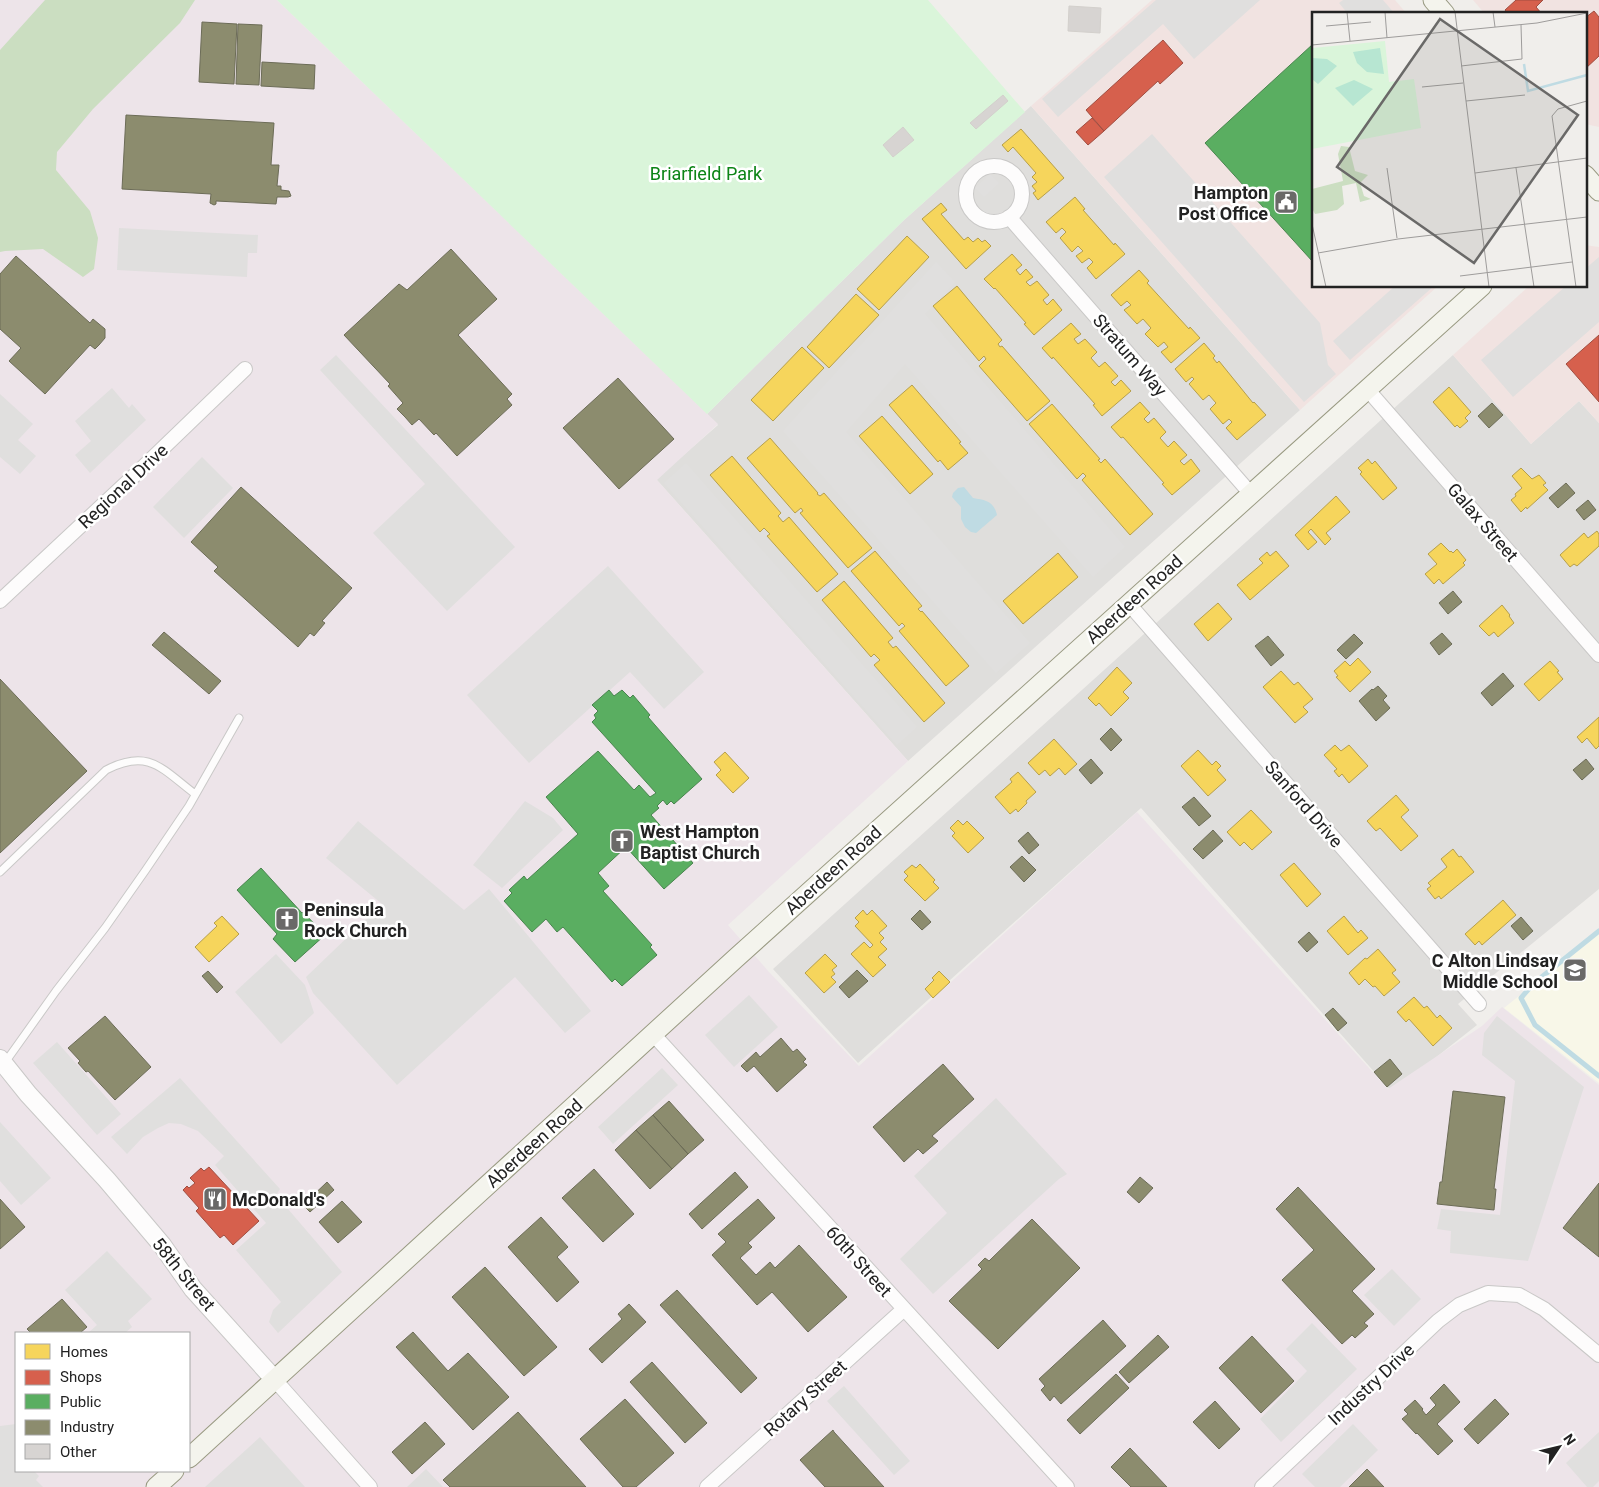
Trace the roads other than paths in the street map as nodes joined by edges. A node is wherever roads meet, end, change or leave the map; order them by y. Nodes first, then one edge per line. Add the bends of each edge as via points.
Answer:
1 (1433, 0) edge
2 (1443, 12) edge
3 (1010, 217) junction
4 (1480, 288) edge
5 (244, 369) dead end
6 (1367, 389) junction
7 (1251, 494) junction
8 (0, 601) edge
9 (1129, 604) junction
10 (1599, 655) edge
11 (239, 718) dead end
12 (195, 794) junction
13 (0, 872) edge
14 (1479, 1004) dead end
15 (653, 1034) junction
16 (2, 1062) edge
17 (904, 1309) junction
18 (1599, 1355) edge
19 (275, 1380) junction
20 (190, 1457) edge
21 (173, 1472) edge
22 (156, 1487) edge
23 (370, 1487) edge
24 (707, 1487) edge
25 (1067, 1487) edge
26 (1262, 1487) edge

1 - 2 main road
3 - 3 street via 992,222 976,215 967,198 970,180 976,173 984,168 1002,167 1017,178 1022,195 1016,212
3 - 7 street, Stratum Way
4 - 6 main road, Aberdeen Road
5 - 8 street, Regional Drive
6 - 7 main road, Aberdeen Road
6 - 10 street, Galax Street
7 - 9 main road, Aberdeen Road
9 - 14 street, Sanford Drive
9 - 15 main road, Aberdeen Road
11 - 12 lane
12 - 13 lane via 145,760 116,765 106,770
12 - 16 lane via 105,928
15 - 17 street, 60th Street
15 - 19 main road, Aberdeen Road
16 - 19 street, 58th Street via 107,1180 193,1289
17 - 24 street, Rotary Street
17 - 25 street, 60th Street
18 - 26 street, Industry Drive via 1544,1309 1519,1295 1488,1293 1460,1305 1438,1321
19 - 20 main road, Aberdeen Road
19 - 23 street, 58th Street
21 - 22 main road

